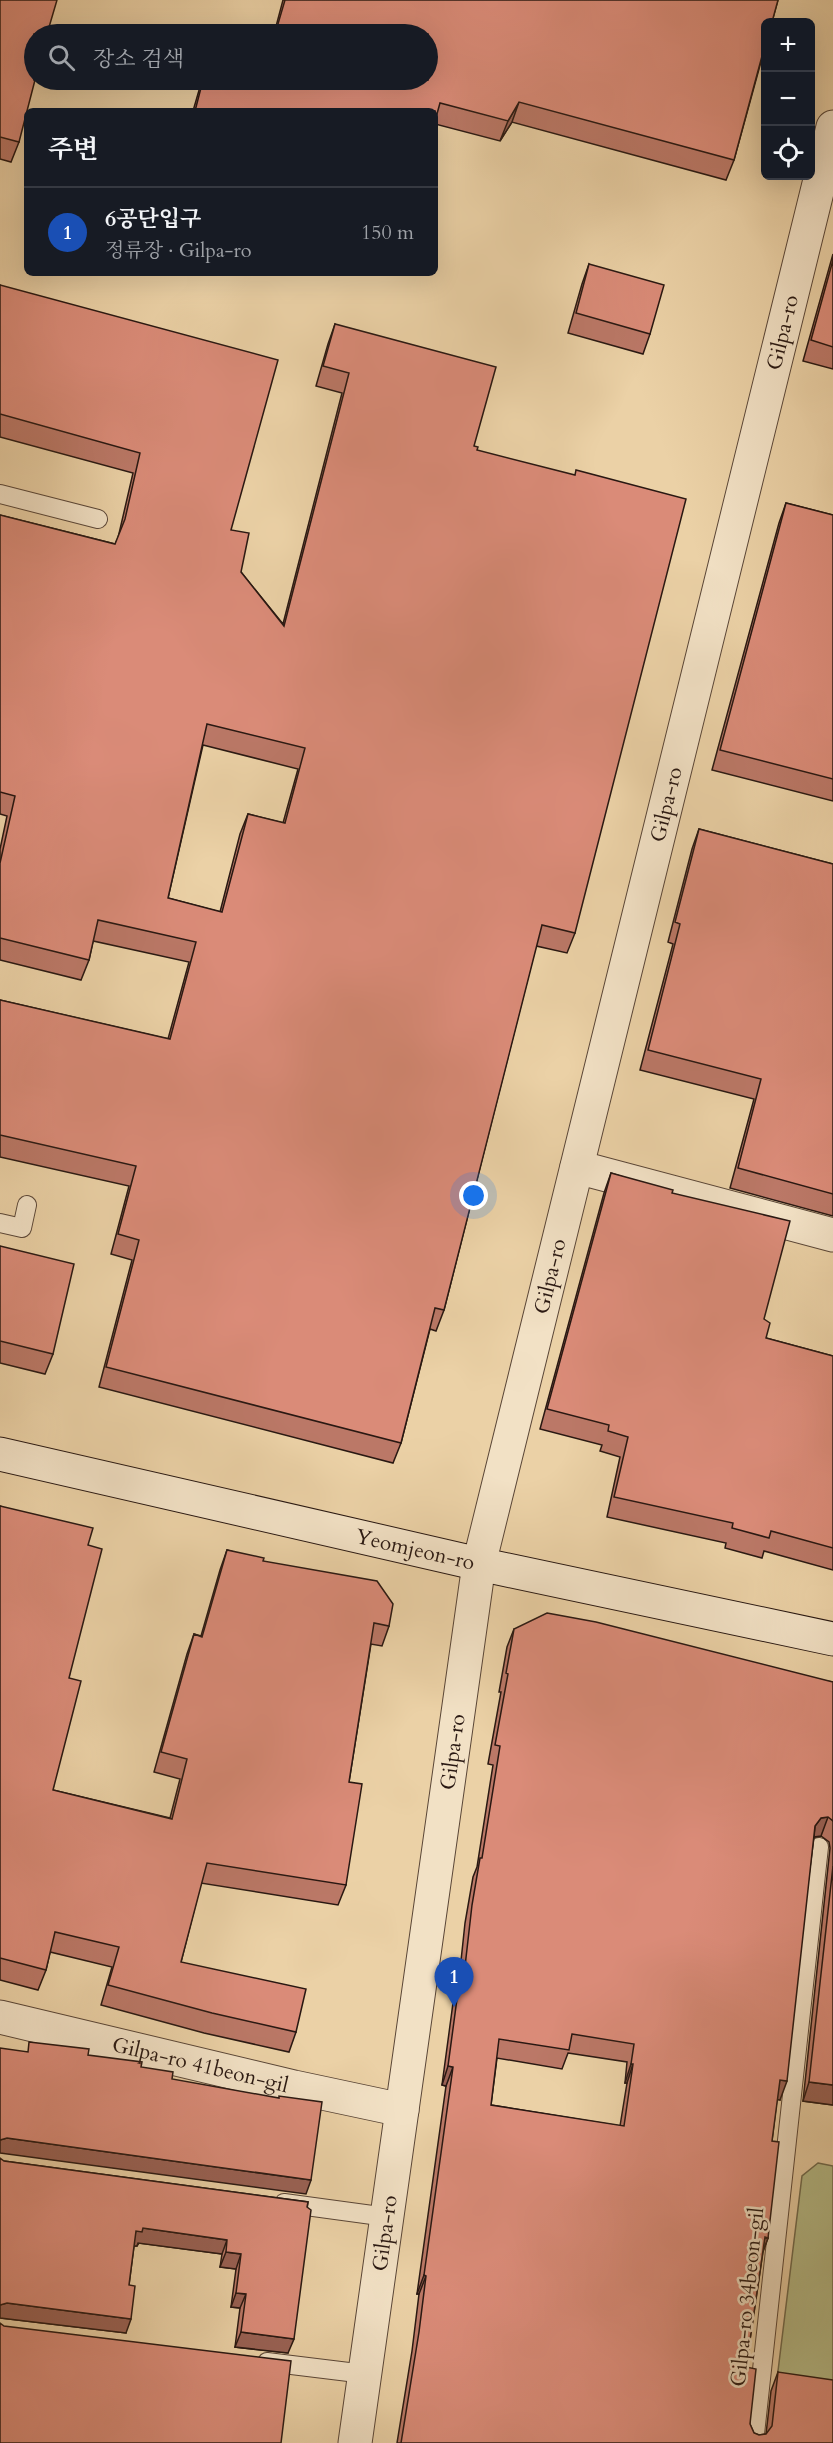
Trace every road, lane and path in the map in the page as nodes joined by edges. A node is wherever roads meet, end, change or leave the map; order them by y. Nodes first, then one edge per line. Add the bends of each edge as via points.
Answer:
1 (833, 127) edge
2 (0, 494) edge
3 (98, 519) dead end
4 (577, 1167) junction
5 (27, 1205) dead end
6 (0, 1223) edge
7 (833, 1235) edge
8 (0, 1454) edge
9 (479, 1564) junction
10 (833, 1639) edge
11 (819, 1847) edge
12 (0, 2017) edge
13 (402, 2110) junction
14 (270, 2201) edge
15 (387, 2217) junction
16 (247, 2360) edge
17 (364, 2374) junction
18 (355, 2443) edge
19 (754, 2443) edge

1 - 4 street, Gilpa-ro
2 - 3 lane
4 - 7 street
4 - 9 street, Gilpa-ro
5 - 6 lane via 22,1228
8 - 9 street, Yeomjeon-ro
9 - 10 street, Yeomjeon-ro
9 - 13 street, Gilpa-ro
11 - 19 lane, Gilpa-ro 34beon-gil
12 - 13 street, Gilpa-ro 41beon-gil
13 - 15 street, Gilpa-ro
14 - 15 lane
15 - 17 street, Gilpa-ro
16 - 17 lane
17 - 18 street, Gilpa-ro

